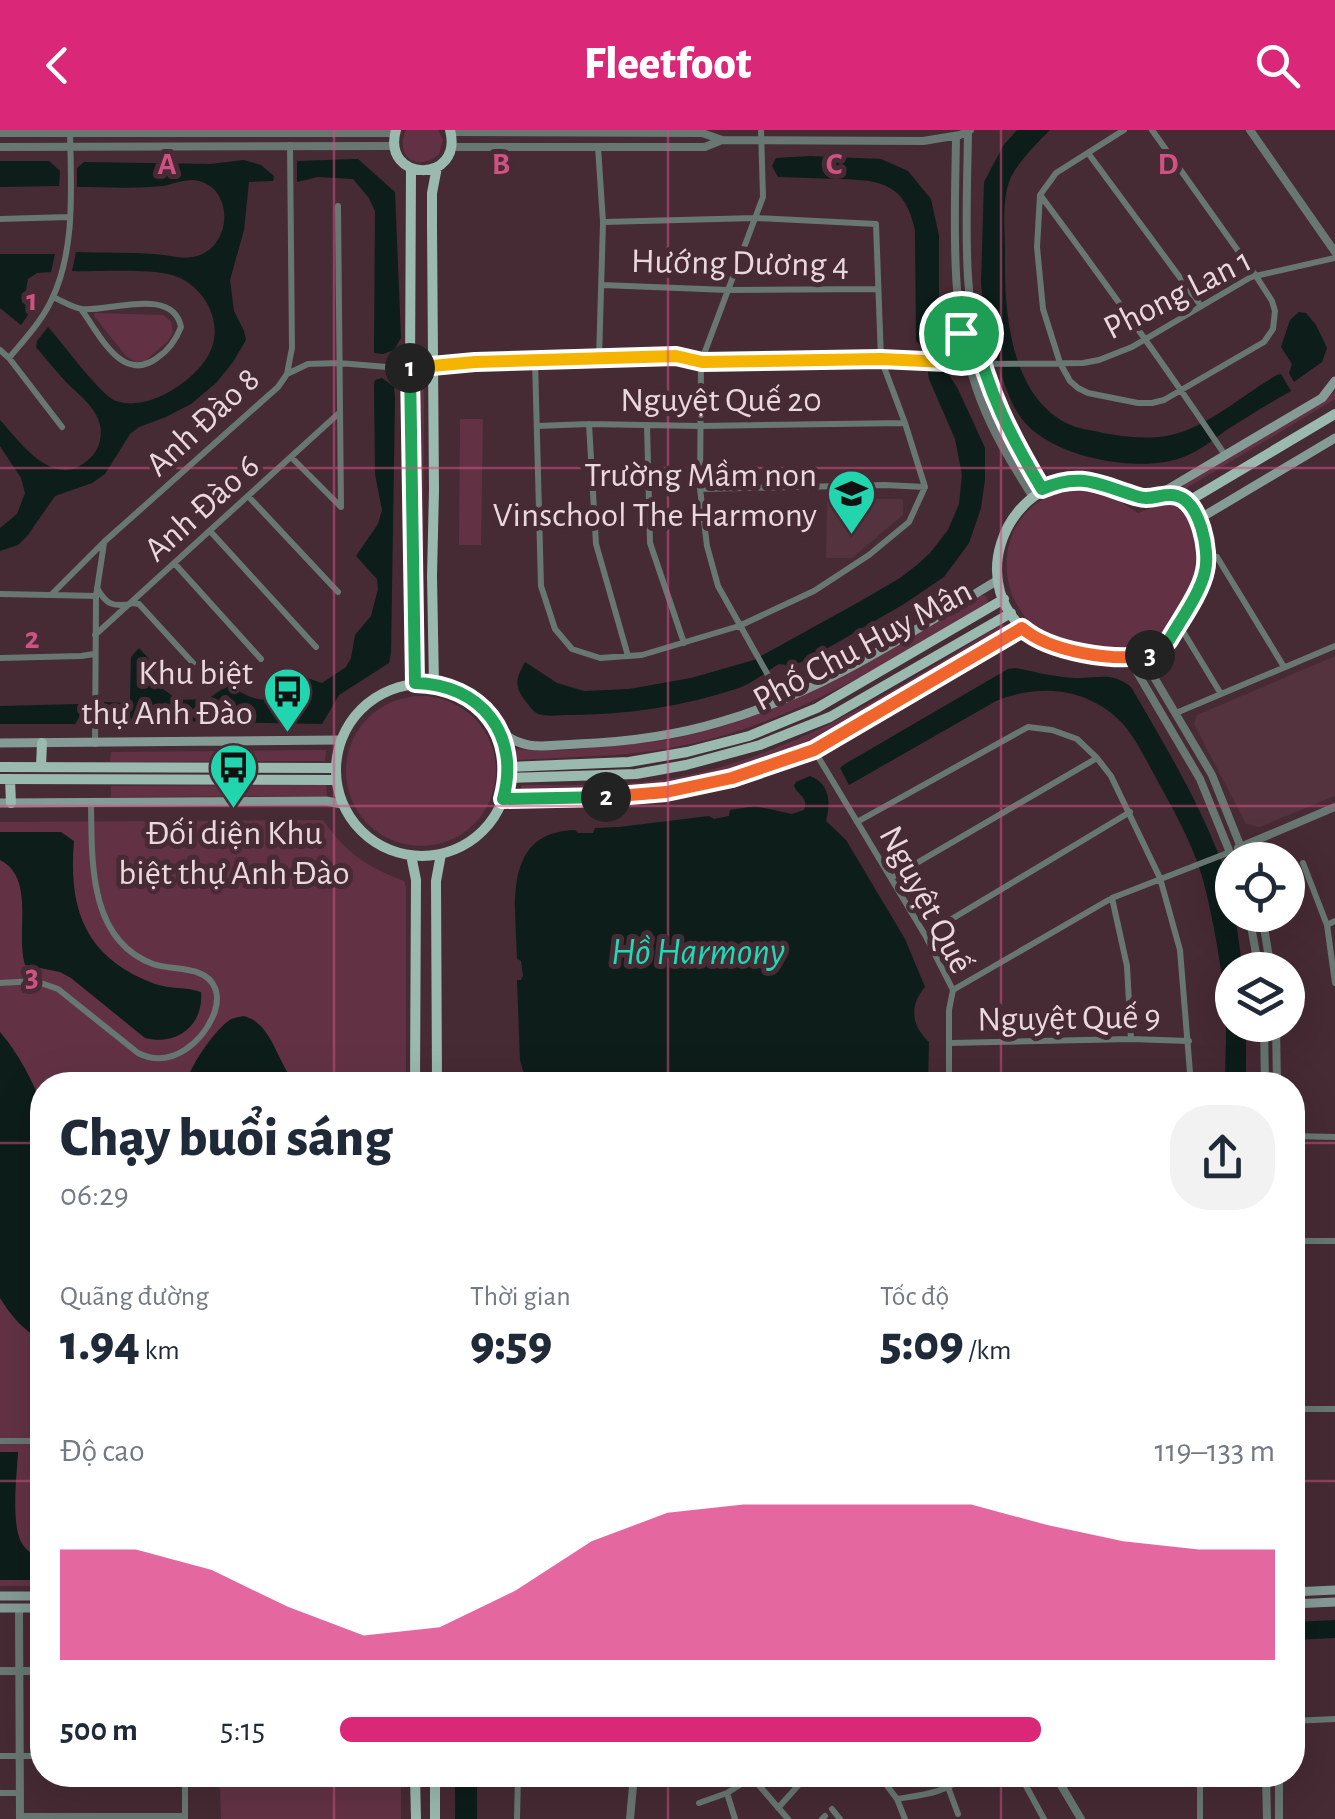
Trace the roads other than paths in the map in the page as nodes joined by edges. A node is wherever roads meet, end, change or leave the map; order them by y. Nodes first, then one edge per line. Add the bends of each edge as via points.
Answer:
1 (1124, 130) edge
2 (1152, 130) edge
3 (1250, 130) edge
4 (395, 131) edge
5 (450, 131) edge
6 (969, 131) edge
7 (70, 132) edge
8 (319, 133) junction
9 (0, 134) edge
10 (761, 135) edge
11 (956, 136) junction
12 (722, 140) junction
13 (290, 146) junction
14 (319, 146) junction
15 (394, 146) junction
16 (452, 147) junction
17 (598, 147) junction
18 (0, 148) edge
19 (70, 148) junction
20 (1088, 153) junction
21 (436, 167) junction
22 (411, 168) junction
23 (1040, 195) junction
24 (338, 206) dead end
25 (69, 217) junction
26 (756, 218) junction
27 (0, 219) edge
28 (603, 222) junction
29 (1335, 255) edge
30 (1256, 276) junction
31 (602, 286) junction
32 (878, 289) junction
33 (728, 290) junction
34 (53, 297) junction
35 (1201, 306) junction
36 (81, 309) junction
37 (974, 331) junction
38 (961, 333) junction
39 (1146, 338) junction
40 (292, 348) junction
41 (0, 350) edge
42 (9, 358) junction
43 (600, 358) junction
44 (881, 359) junction
45 (534, 361) junction
46 (702, 362) junction
47 (338, 363) junction
48 (968, 363) junction
49 (1060, 363) junction
50 (308, 364) junction
51 (982, 364) junction
52 (410, 366) junction
53 (434, 366) junction
54 (287, 374) junction
55 (1335, 381) edge
56 (1180, 392) junction
57 (993, 397) junction
58 (981, 401) junction
59 (338, 414) junction
60 (1335, 414) edge
61 (589, 424) junction
62 (905, 424) junction
63 (648, 425) junction
64 (537, 426) junction
65 (700, 426) junction
66 (62, 427) dead end
67 (1335, 438) edge
68 (1225, 455) junction
69 (292, 458) junction
70 (925, 487) junction
71 (700, 489) junction
72 (1037, 492) junction
73 (248, 496) junction
74 (1152, 499) junction
75 (1187, 502) junction
76 (1200, 519) junction
77 (210, 531) junction
78 (104, 542) junction
79 (1218, 557) dead end
80 (175, 564) junction
81 (998, 580) junction
82 (96, 592) junction
83 (338, 592) dead end
84 (0, 594) edge
85 (51, 595) junction
86 (1004, 599) junction
87 (131, 603) junction
88 (1011, 613) junction
89 (740, 626) junction
90 (1022, 628) junction
91 (1184, 633) dead end
92 (95, 635) junction
93 (684, 642) junction
94 (1335, 646) edge
95 (316, 647) dead end
96 (94, 654) junction
97 (628, 656) junction
98 (1128, 657) junction
99 (1142, 657) junction
100 (0, 658) edge
101 (261, 659) dead end
102 (193, 663) dead end
103 (1284, 668) junction
104 (415, 683) junction
105 (434, 685) junction
106 (1221, 694) junction
107 (782, 700) junction
108 (1176, 713) junction
109 (498, 730) junction
110 (340, 740) junction
111 (228, 742) junction
112 (0, 743) edge
113 (42, 743) junction
114 (95, 744) junction
115 (814, 750) junction
116 (1097, 758) junction
117 (0, 768) edge
118 (41, 768) junction
119 (228, 768) junction
120 (508, 772) junction
121 (171, 774) junction
122 (336, 774) junction
123 (5, 779) edge
124 (503, 799) junction
125 (174, 802) junction
126 (5, 803) edge
127 (91, 803) junction
128 (342, 804) junction
129 (1335, 807) edge
130 (1130, 812) junction
131 (857, 822) junction
132 (1224, 842) edge
133 (1240, 842) edge
134 (1252, 842) edge
135 (442, 854) junction
136 (411, 855) junction
137 (1215, 859) edge
138 (1305, 867) edge
139 (892, 878) junction
140 (1160, 878) junction
141 (1112, 898) junction
142 (1331, 923) edge
143 (925, 935) junction
144 (0, 982) edge
145 (1335, 983) edge
146 (953, 990) junction
147 (1131, 1039) junction
148 (1188, 1041) junction
149 (1264, 1042) edge
150 (1276, 1042) edge
151 (949, 1043) junction
152 (415, 1072) edge
153 (437, 1072) edge
154 (950, 1072) edge
155 (1190, 1072) edge
156 (1265, 1072) edge
157 (1277, 1072) edge
158 (1305, 1136) edge
159 (1335, 1137) edge
160 (1305, 1241) edge
161 (1335, 1241) edge
162 (1305, 1409) edge
163 (1335, 1409) edge
164 (0, 1441) edge
165 (30, 1441) edge
166 (1335, 1590) edge
167 (1305, 1591) edge
168 (0, 1596) edge
169 (30, 1596) edge
170 (1335, 1602) edge
171 (1305, 1603) edge
172 (0, 1608) edge
173 (19, 1608) junction
174 (30, 1608) edge
175 (0, 1671) edge
176 (20, 1671) junction
177 (30, 1671) edge
178 (1335, 1719) edge
179 (1305, 1721) edge
180 (0, 1756) edge
181 (20, 1756) junction
182 (30, 1756) edge
183 (184, 1787) edge
184 (415, 1787) edge
185 (435, 1787) edge
186 (518, 1787) edge
187 (633, 1787) edge
188 (736, 1787) edge
189 (761, 1787) edge
190 (797, 1787) edge
191 (888, 1787) edge
192 (948, 1787) joint
193 (1026, 1787) edge
194 (1062, 1787) edge
195 (1200, 1787) edge
196 (1266, 1787) edge
197 (1278, 1787) edge
198 (0, 1793) edge
199 (20, 1793) junction
200 (728, 1793) junction
201 (897, 1799) junction
202 (699, 1803) dead end
203 (778, 1808) junction
204 (832, 1809) dead end
205 (958, 1814) dead end
206 (20, 1818) edge
207 (185, 1818) edge
208 (416, 1819) edge
209 (435, 1819) edge
210 (517, 1819) edge
211 (630, 1819) edge
212 (734, 1819) edge
213 (788, 1819) edge
214 (840, 1819) edge
215 (905, 1819) edge
216 (1043, 1819) edge
217 (1080, 1819) edge
218 (1200, 1819) edge
219 (1266, 1819) edge
220 (1278, 1819) edge

1 - 20 street
2 - 30 street
3 - 29 street
4 - 8 street
4 - 15 main road
5 - 12 street via 702,132
5 - 16 main road
6 - 11 street
6 - 37 street via 967,269
7 - 8 street
7 - 9 street
7 - 19 street
8 - 14 street
10 - 11 street via 923,141
10 - 12 street
10 - 26 street via 764,197
11 - 38 street
12 - 17 street via 705,147
13 - 14 street
13 - 19 street
13 - 40 street, Anh Đào 8
14 - 15 street
15 - 22 main road
16 - 17 street
16 - 21 main road
17 - 28 street
18 - 19 street
19 - 25 street
20 - 23 street via 1056,173
20 - 35 street
21 - 22 main road
21 - 53 main road
22 - 52 main road
23 - 39 street
23 - 49 street via 1042,309
24 - 47 street
25 - 27 street
25 - 34 street
26 - 28 street
26 - 32 street via 876,224
26 - 33 street
28 - 31 street
29 - 30 street, Phong Lan 1
30 - 35 street, Phong Lan 1
30 - 56 street via 1275,311 1268,336
31 - 33 street, Hướng Dương 4
31 - 43 street
32 - 33 street, Hướng Dương 4
32 - 44 street
33 - 46 street
34 - 36 street
34 - 42 street
35 - 39 street, Phong Lan 1
36 - 36 street via 132,367 167,351 181,327 180,318 158,304
37 - 38 street
37 - 51 street
38 - 48 street
39 - 49 street, Phong Lan 1 via 1099,360
39 - 56 street
40 - 50 street
40 - 54 street, Anh Đào 8
41 - 42 street
42 - 66 street
43 - 45 street
43 - 46 street
44 - 46 street
44 - 48 street
44 - 62 street
45 - 53 street
45 - 64 street
46 - 65 street
47 - 50 street
47 - 52 street
47 - 59 street
48 - 58 street
49 - 51 street, Phong Lan 1
49 - 56 street via 1088,393 1152,403
50 - 54 street
51 - 57 street
52 - 53 street
52 - 104 main road
53 - 105 main road
54 - 78 street, Anh Đào 8
55 - 68 main road via 1322,398
56 - 68 street
57 - 58 street
57 - 72 street
58 - 72 street
59 - 69 street, Anh Đào 6
59 - 69 street via 340,507
60 - 75 main road
61 - 63 street, Nguyệt Quế 20
61 - 64 street, Nguyệt Quế 20
61 - 97 street via 596,544
62 - 65 street, Nguyệt Quế 20
62 - 70 street
63 - 65 street, Nguyệt Quế 20
63 - 93 street via 650,543
64 - 97 street via 541,586 555,629 572,649 600,658
65 - 71 street
67 - 76 main road
68 - 74 main road
69 - 73 street, Anh Đào 6
70 - 71 street
70 - 89 street via 909,522 869,555 814,591
71 - 89 street via 711,566
72 - 74 main road via 1089,480
72 - 81 main road via 1004,531
73 - 77 street, Anh Đào 6
73 - 83 street
74 - 75 main road via 1176,496
75 - 76 main road
76 - 99 main road via 1202,580 1169,640
77 - 80 street, Anh Đào 6
77 - 95 street
78 - 82 street
78 - 85 street, Anh Đào 8
79 - 103 street
80 - 87 street, Anh Đào 6
80 - 101 street
81 - 86 main road
81 - 107 main road, Phố Chu Huy Mân
82 - 85 street
82 - 87 street via 112,605
82 - 92 street
84 - 85 street
86 - 88 main road
86 - 120 main road, Phố Chu Huy Mân via 817,708 749,736 629,762
87 - 92 street, Anh Đào 6
87 - 102 street
88 - 90 main road
88 - 120 main road, Phố Chu Huy Mân via 830,716 760,745 636,774
89 - 93 street
89 - 107 street
90 - 98 main road via 1062,649
90 - 115 main road, Phố Chu Huy Mân
91 - 106 street
92 - 96 street
93 - 97 street
94 - 103 street
96 - 100 street
96 - 114 street
98 - 99 main road
98 - 132 street via 1200,779
99 - 108 street
103 - 106 street
104 - 105 main road
104 - 110 main road via 364,705
105 - 109 main road via 470,698
106 - 108 street
107 - 109 main road, Phố Chu Huy Mân via 689,730 608,742 530,746
108 - 133 street
109 - 120 main road
110 - 111 main road
110 - 122 main road
111 - 114 main road
111 - 119 main road
112 - 113 main road
113 - 114 main road
113 - 118 main road
115 - 124 main road, Phố Chu Huy Mân via 666,792
115 - 131 street, Nguyệt Quế
116 - 130 street
116 - 131 street via 1077,739 1028,727
116 - 139 street
117 - 118 main road
118 - 121 main road
119 - 121 main road
119 - 122 main road
120 - 124 main road
121 - 122 main road
121 - 123 main road
121 - 125 main road
122 - 128 main road
123 - 126 main road
124 - 135 main road via 480,834
125 - 127 main road
125 - 128 main road
126 - 127 main road
127 - 144 street via 100,909 139,957 209,978 217,1004 207,1028 181,1052 148,1058 58,989 35,980
128 - 136 main road via 370,838
129 - 134 street
130 - 140 street
130 - 143 street
131 - 139 street, Nguyệt Quế
135 - 136 main road
135 - 153 main road via 436,881
136 - 152 main road
137 - 140 street
138 - 142 street
139 - 143 street, Nguyệt Quế
140 - 141 street
140 - 148 street via 1180,950
141 - 146 street
141 - 147 street via 1127,966
142 - 145 street
143 - 146 street, Nguyệt Quế
146 - 151 street, Nguyệt Quế
147 - 148 street, Nguyệt Quế 9
147 - 151 street, Nguyệt Quế 9
148 - 155 street
149 - 156 street
150 - 157 street
151 - 154 street, Nguyệt Quế
158 - 159 street
160 - 161 street
162 - 163 street
164 - 165 street
166 - 167 main road
168 - 169 main road
170 - 171 main road
172 - 173 main road
173 - 174 main road
173 - 176 street
175 - 176 street
176 - 177 street
176 - 181 street
178 - 179 street
180 - 181 street
181 - 182 street
181 - 199 street
183 - 207 street
184 - 208 main road
185 - 209 main road
186 - 210 street
187 - 211 street
188 - 200 street
189 - 203 street
190 - 203 street
191 - 201 street
192 - 201 street
192 - 205 street
193 - 216 street
194 - 217 street
195 - 218 street
196 - 219 street
197 - 220 street
198 - 199 street
199 - 206 street
200 - 202 street
200 - 212 street
201 - 215 street
203 - 213 street
204 - 214 street
206 - 207 street

